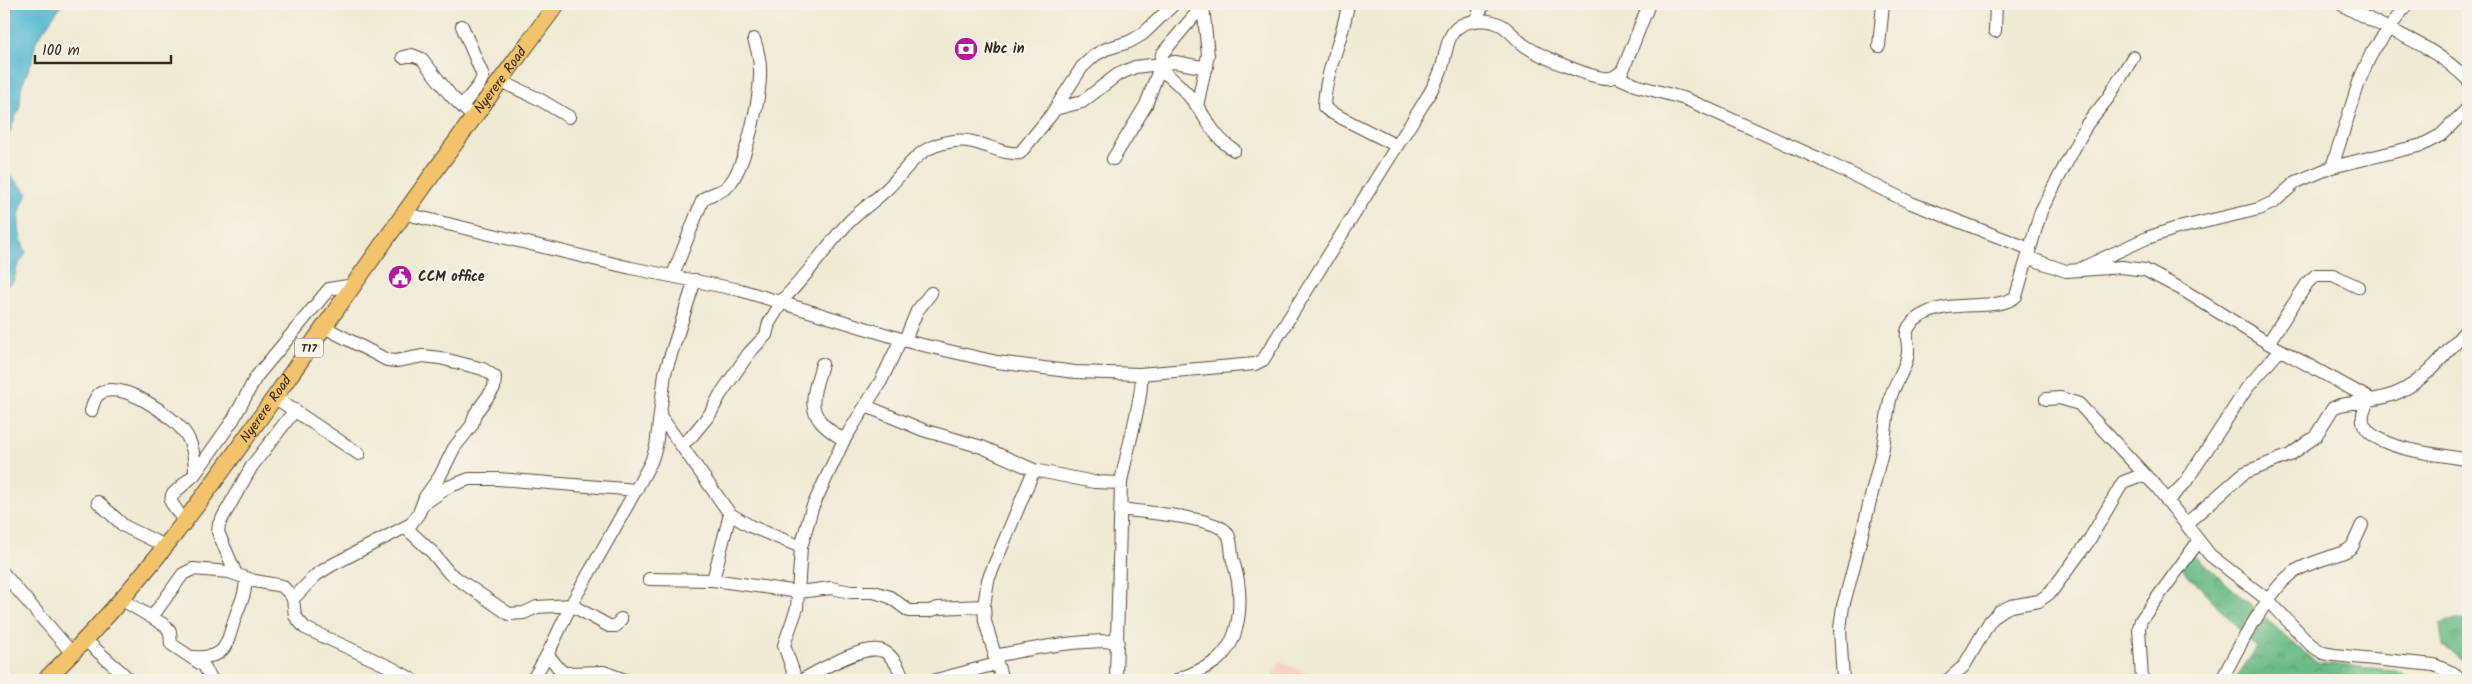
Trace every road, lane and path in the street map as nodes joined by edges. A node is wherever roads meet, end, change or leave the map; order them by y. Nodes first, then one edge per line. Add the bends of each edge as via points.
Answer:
1 (557, 4) edge
2 (1174, 4) edge
3 (1348, 4) edge
4 (1484, 4) edge
5 (1649, 4) edge
6 (1883, 4) edge
7 (1996, 4) edge
8 (2340, 4) edge
9 (2407, 4) edge
10 (1204, 5) edge
11 (1475, 20) junction
12 (462, 26) dead end
13 (2390, 28) junction
14 (1995, 31) dead end
15 (754, 38) dead end
16 (1880, 46) dead end
17 (403, 57) dead end
18 (2133, 57) dead end
19 (1159, 66) junction
20 (1207, 68) junction
21 (1615, 76) junction
22 (2468, 80) edge
23 (500, 81) junction
24 (1197, 106) junction
25 (2468, 108) edge
26 (1055, 109) junction
27 (467, 112) junction
28 (568, 117) dead end
29 (1396, 146) junction
30 (1234, 150) dead end
31 (1113, 159) dead end
32 (2332, 167) junction
33 (402, 213) junction
34 (2029, 254) junction
35 (2075, 271) junction
36 (673, 275) junction
37 (695, 280) junction
38 (354, 284) junction
39 (2358, 287) dead end
40 (931, 293) dead end
41 (781, 302) junction
42 (324, 326) junction
43 (2468, 328) edge
44 (903, 339) junction
45 (2274, 347) junction
46 (822, 364) dead end
47 (1140, 374) junction
48 (274, 397) junction
49 (2046, 399) dead end
50 (2370, 400) junction
51 (866, 406) junction
52 (295, 410) junction
53 (91, 411) dead end
54 (661, 417) junction
55 (844, 440) junction
56 (681, 445) junction
57 (359, 454) dead end
58 (2468, 460) edge
59 (1034, 470) junction
60 (195, 474) junction
61 (2148, 478) junction
62 (1121, 483) junction
63 (637, 490) junction
64 (2167, 501) junction
65 (98, 502) dead end
66 (421, 506) junction
67 (1121, 509) junction
68 (730, 514) junction
69 (184, 521) junction
70 (2186, 524) junction
71 (2362, 525) dead end
72 (406, 528) junction
73 (2198, 542) junction
74 (165, 546) junction
75 (801, 547) junction
76 (4, 574) edge
77 (241, 576) junction
78 (649, 579) dead end
79 (713, 580) junction
80 (799, 592) junction
81 (121, 599) junction
82 (293, 599) junction
83 (2269, 602) junction
84 (572, 605) junction
85 (984, 606) junction
86 (152, 617) junction
87 (621, 619) dead end
88 (84, 639) junction
89 (1118, 641) junction
90 (71, 652) junction
91 (548, 655) junction
92 (194, 657) junction
93 (995, 660) junction
94 (45, 680) edge
95 (130, 680) edge
96 (212, 680) edge
97 (412, 680) edge
98 (532, 680) edge
99 (625, 680) edge
100 (796, 680) edge
101 (802, 680) edge
102 (905, 680) edge
103 (936, 680) edge
104 (1002, 680) edge
105 (1116, 680) edge
106 (1178, 680) edge
107 (1843, 680) edge
108 (1948, 680) edge
109 (2142, 680) edge
110 (2222, 680) edge
111 (2460, 680) edge

1 - 23 main road, Nyerere Road / T17
2 - 26 street via 1143,34 1095,55 1082,67
3 - 29 street via 1343,33 1329,67 1324,107
4 - 11 street
5 - 21 street via 1623,70
6 - 16 street
7 - 14 street
8 - 13 street
9 - 13 street
10 - 19 street via 1165,50
10 - 20 street
11 - 21 street via 1502,25 1526,46 1578,71 1608,78
11 - 29 street via 1456,29 1449,40 1441,71
12 - 27 street via 483,76
13 - 22 street via 2426,46 2451,63
13 - 32 street via 2372,52 2360,79
15 - 36 street via 760,70 756,114 750,133 728,187 702,200
17 - 27 street via 422,58
18 - 34 street via 2108,98 2087,124 2062,169 2041,211
19 - 20 street via 1175,62
19 - 24 street
19 - 26 street via 1127,70 1088,98
19 - 31 street via 1146,104
20 - 24 street
21 - 34 street via 1686,99
23 - 27 main road, Nyerere Road / T17
23 - 28 street via 540,99
24 - 30 street via 1223,143
25 - 32 street via 2442,135 2422,145
26 - 41 street via 1020,153 956,140 937,144 919,153 887,189 846,225
27 - 33 main road, Nyerere Road / T17
29 - 47 street via 1263,360 1255,364
32 - 35 street via 2296,182 2274,202 2259,209 2147,238
33 - 36 street via 631,268
33 - 38 main road, Nyerere Road / T17
34 - 35 street via 2056,269
34 - 107 street via 2016,296 2011,300 1939,307 1917,318 1908,327 1907,358 1891,396 1882,452 1841,618
35 - 45 street via 2122,267 2145,270
36 - 37 street
37 - 41 street
37 - 54 street via 665,373
38 - 42 main road, Nyerere Road / T17
38 - 60 street via 329,289 263,368 233,420
39 - 45 street via 2333,275 2316,275 2308,282
40 - 44 street via 917,311
41 - 44 street
41 - 56 street via 766,335 749,353 710,414
42 - 48 main road, Nyerere Road / T17
42 - 66 street via 387,360 423,356 440,358 482,369 495,378 494,388 474,414 472,425 454,448
43 - 50 street via 2410,386
44 - 47 street via 997,362 1047,370
44 - 51 street
45 - 50 street
45 - 64 street via 2186,483
46 - 55 street via 814,390 816,416 825,428
47 - 62 street via 1142,384
48 - 52 street
48 - 69 main road, Nyerere Road / T17
49 - 61 street via 2060,398 2079,404
50 - 58 street via 2362,419 2369,434 2377,439
50 - 70 street via 2333,408 2315,437 2290,455 2244,473
51 - 55 street
51 - 59 street via 923,430 982,447
52 - 57 street
52 - 77 street via 252,466 219,524 218,532
53 - 60 street via 98,395 116,392 142,399 166,413 187,434
54 - 56 street
54 - 63 street via 656,447
55 - 75 street via 812,508
56 - 68 street
59 - 62 street via 1094,482
59 - 85 street via 995,558
60 - 69 street via 171,498
61 - 64 street
61 - 108 street via 2138,476 2123,482 2088,542 2051,592 2039,601 2000,611 1990,621 1964,666
62 - 67 street
63 - 66 street via 469,479 448,486
63 - 84 street
64 - 70 street
65 - 74 street via 124,526
66 - 72 street via 416,519
67 - 89 street
67 - 106 street via 1205,522 1225,531 1230,540 1238,573 1240,602 1231,640 1216,661
68 - 75 street
68 - 79 street
69 - 74 main road, Nyerere Road / T17
70 - 73 street
71 - 83 street via 2352,547 2290,575
72 - 82 street via 316,575
72 - 84 street via 449,573 509,614 524,613 536,607
73 - 83 street
73 - 109 street via 2141,620
74 - 81 main road, Nyerere Road / T17
75 - 80 street
76 - 90 street
77 - 82 street via 282,586
77 - 86 street via 211,569 193,569 182,574
77 - 92 street via 244,601 227,645 211,657
78 - 79 street
79 - 80 street
80 - 85 street via 832,588 874,592 890,597 909,611
80 - 100 street via 784,645
81 - 86 street
81 - 88 main road, Nyerere Road / T17
82 - 97 street via 295,616 305,628
83 - 110 street
83 - 111 street via 2305,640 2323,652 2434,665 2453,673
84 - 87 street via 609,626 616,626
84 - 91 street
85 - 93 street
86 - 92 street via 169,629 171,644
88 - 90 main road, Nyerere Road / T17
88 - 95 street
89 - 93 street via 1088,640 1059,644
89 - 105 street
90 - 94 main road, Nyerere Road / T17
91 - 98 street
91 - 99 street via 566,673 604,672
92 - 96 street
93 - 103 street
93 - 104 street
101 - 102 street via 872,649 892,658

